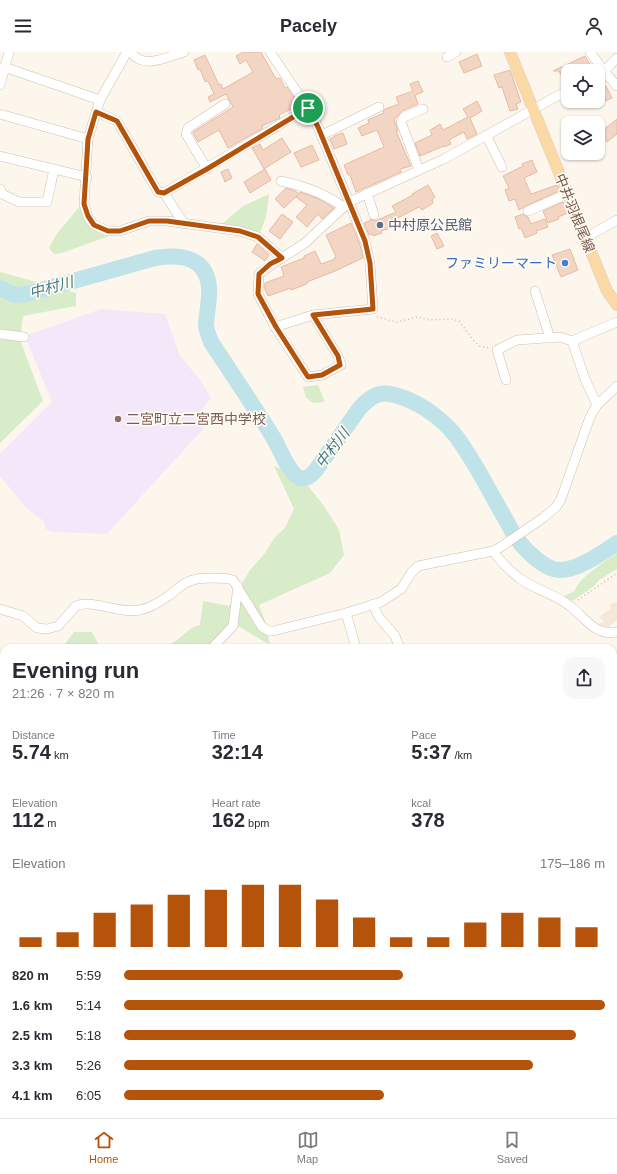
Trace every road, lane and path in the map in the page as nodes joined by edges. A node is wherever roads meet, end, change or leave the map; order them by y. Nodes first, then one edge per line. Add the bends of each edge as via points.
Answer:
1 (9, 52) edge
2 (127, 52) edge
3 (131, 52) edge
4 (184, 52) edge
5 (270, 52) edge
6 (456, 52) edge
7 (510, 52) edge
8 (590, 52) edge
9 (446, 57) dead end
10 (617, 58) edge
11 (597, 64) edge
12 (4, 67) junction
13 (605, 68) edge
14 (605, 76) edge
15 (0, 85) edge
16 (617, 86) edge
17 (561, 94) edge
18 (100, 100) junction
19 (225, 104) dead end
20 (379, 107) dead end
21 (308, 108) junction
22 (423, 109) dead end
23 (533, 109) junction
24 (96, 112) junction
25 (0, 114) edge
26 (322, 135) junction
27 (486, 135) junction
28 (88, 139) junction
29 (0, 156) edge
30 (502, 167) dead end
31 (54, 169) junction
32 (207, 169) junction
33 (419, 170) junction
34 (87, 177) junction
35 (281, 181) dead end
36 (0, 189) edge
37 (164, 193) junction
38 (367, 194) junction
39 (567, 194) junction
40 (346, 204) junction
41 (528, 211) dead end
42 (374, 215) dead end
43 (617, 220) edge
44 (184, 224) junction
45 (585, 238) junction
46 (282, 258) junction
47 (535, 291) dead end
48 (617, 305) edge
49 (373, 309) junction
50 (313, 315) junction
51 (617, 322) edge
52 (276, 327) junction
53 (0, 334) edge
54 (24, 337) dead end
55 (550, 338) junction
56 (572, 340) junction
57 (497, 350) junction
58 (506, 380) dead end
59 (617, 386) edge
60 (597, 405) junction
61 (496, 550) junction
62 (617, 573) edge
63 (238, 586) junction
64 (373, 604) junction
65 (570, 606) junction
66 (0, 609) edge
67 (346, 613) junction
68 (617, 632) edge
69 (216, 644) edge
70 (355, 644) edge
71 (398, 644) edge

1 - 12 street
2 - 18 street
3 - 4 street via 134,57 144,61
5 - 21 street
6 - 9 street
7 - 23 main road, 中井羽根尾線
8 - 11 street
10 - 13 street
12 - 15 street
12 - 18 street
14 - 16 street
17 - 23 street
18 - 24 street
19 - 32 street via 188,128 186,134
20 - 26 street
21 - 26 street
21 - 32 street
22 - 33 street via 404,116 401,122
23 - 27 street
23 - 39 main road, 中井羽根尾線
24 - 28 street
24 - 37 street via 117,121 158,192
25 - 28 street
26 - 40 street
27 - 30 street
27 - 33 street
28 - 34 street
29 - 31 street
31 - 34 street
31 - 36 street via 48,202 19,202 2,194
32 - 37 street
33 - 38 street
34 - 44 street via 84,204 94,225 108,231 120,231 149,221
35 - 40 street via 320,192
37 - 44 street
38 - 40 street
38 - 42 street
39 - 41 street
39 - 45 main road, 中井羽根尾線
40 - 46 street via 305,243
40 - 49 street via 365,241 370,263
43 - 45 street
44 - 46 street via 240,231 258,237
45 - 48 main road, 中井羽根尾線 via 607,291
46 - 52 street via 259,274 258,294
47 - 55 street
49 - 50 street
49 - 57 path via 377,318 397,322 418,317 429,320 453,319 459,321 480,346
50 - 52 street
50 - 52 street via 338,356 340,365 322,375 308,377
51 - 56 street
53 - 54 street
55 - 56 street
55 - 57 street via 517,340
56 - 60 street
57 - 58 street
59 - 60 street
60 - 61 street via 583,435 562,499 550,513
61 - 64 street via 418,566 401,589 381,602
61 - 65 street via 501,562 519,578
62 - 65 path
63 - 66 street via 228,578 193,580 186,582 153,605 133,611 79,605 58,626 47,629 37,628 23,616
63 - 67 street via 262,627 268,631 278,631
63 - 69 street via 233,626
64 - 67 street
64 - 71 street via 378,616 395,636
65 - 68 street via 598,630
67 - 70 street

